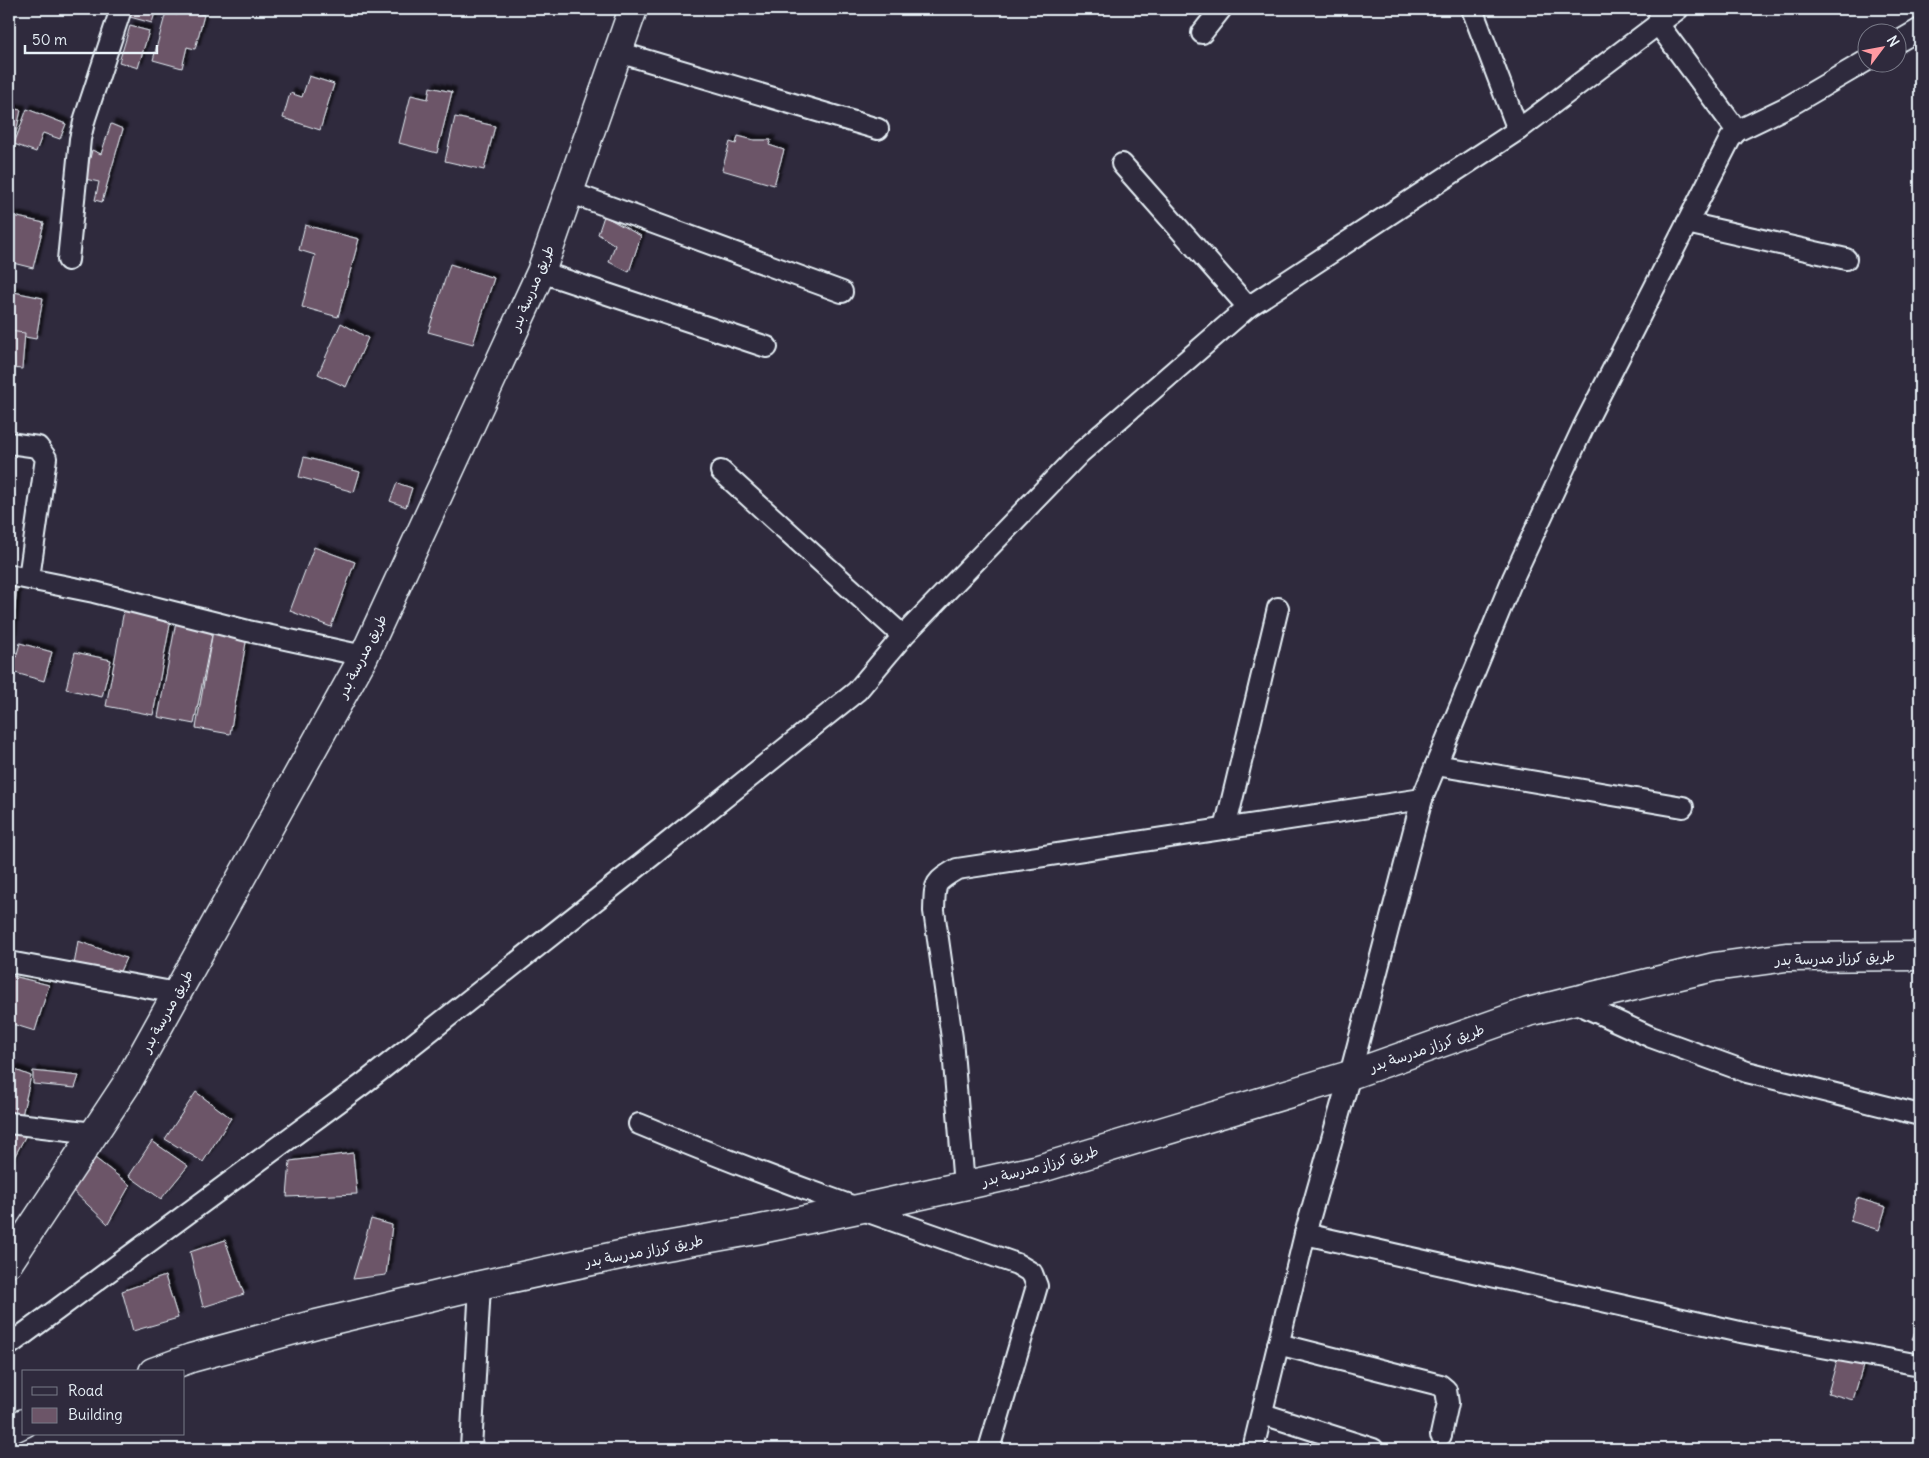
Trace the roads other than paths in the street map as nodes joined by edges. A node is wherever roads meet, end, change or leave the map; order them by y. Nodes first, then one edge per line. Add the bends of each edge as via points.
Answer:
1 (121, 9) edge
2 (1221, 9) edge
3 (1472, 9) edge
4 (1678, 9) edge
5 (626, 10) edge
6 (1659, 17) edge
7 (1920, 30) edge
8 (1202, 33) dead end
9 (1906, 38) edge
10 (618, 52) junction
11 (1856, 67) edge
12 (878, 129) dead end
13 (1518, 130) junction
14 (1737, 131) junction
15 (1122, 164) dead end
16 (569, 192) junction
17 (1687, 224) junction
18 (1846, 259) dead end
19 (68, 260) dead end
20 (541, 272) junction
21 (842, 292) dead end
22 (1248, 307) junction
23 (767, 347) dead end
24 (9, 442) edge
25 (721, 470) dead end
26 (9, 575) edge
27 (28, 578) junction
28 (1278, 608) dead end
29 (903, 636) junction
30 (364, 656) junction
31 (1436, 765) junction
32 (1422, 799) junction
33 (1683, 806) dead end
34 (1225, 829) junction
35 (1920, 956) edge
36 (9, 962) edge
37 (177, 993) junction
38 (1572, 1001) junction
39 (1350, 1075) junction
40 (1920, 1115) edge
41 (9, 1123) edge
42 (639, 1124) dead end
43 (94, 1133) junction
44 (964, 1186) junction
45 (858, 1209) junction
46 (1305, 1234) junction
47 (9, 1262) edge
48 (480, 1285) junction
49 (1278, 1344) junction
50 (9, 1345) edge
51 (1920, 1365) edge
52 (158, 1370) edge
53 (1263, 1414) junction
54 (22, 1424) edge
55 (9, 1430) edge
56 (1441, 1435) dead end
57 (471, 1449) edge
58 (989, 1449) edge
59 (1253, 1449) edge
60 (1373, 1449) edge

1 - 19 street via 80,139
2 - 8 street
3 - 13 street
4 - 6 street
5 - 10 street, طريق مدرسة بدر
6 - 13 street
6 - 14 street
7 - 9 street
10 - 12 street
10 - 16 street, طريق مدرسة بدر
11 - 14 street
13 - 22 street
14 - 17 street
15 - 22 street
16 - 20 street, طريق مدرسة بدر
16 - 21 street
17 - 18 street
17 - 31 street via 1583,428 1517,569
20 - 23 street
20 - 30 street, طريق مدرسة بدر
22 - 29 street via 1080,453
24 - 27 street via 38,447 46,458
25 - 29 street
26 - 27 street
27 - 30 street
28 - 34 street
29 - 50 street via 857,692 647,860 363,1084
30 - 37 street, طريق مدرسة بدر
31 - 32 street
31 - 33 street
32 - 34 street
32 - 39 street
34 - 44 street via 958,870 939,879 934,911 952,1038
35 - 38 street, طريق كرزاز مدرسة بدر via 1786,957 1714,968
36 - 37 street
37 - 43 street, طريق مدرسة بدر via 126,1084
38 - 39 street, طريق كرزاز مدرسة بدر via 1528,1012
38 - 40 street via 1651,1037 1747,1072
39 - 44 street, طريق كرزاز مدرسة بدر via 1034,1170
39 - 46 street
41 - 43 street
42 - 45 street
43 - 47 street, طريق مدرسة بدر
44 - 45 street, طريق كرزاز مدرسة بدر
45 - 48 street, طريق كرزاز مدرسة بدر
45 - 58 street via 1032,1272 1037,1286
46 - 49 street
46 - 51 street via 1740,1332
48 - 52 street, طريق كرزاز مدرسة بدر via 306,1327 190,1358
48 - 57 street
49 - 53 street
49 - 56 street via 1440,1385 1446,1390 1448,1403
53 - 59 street
53 - 60 street
54 - 55 street

